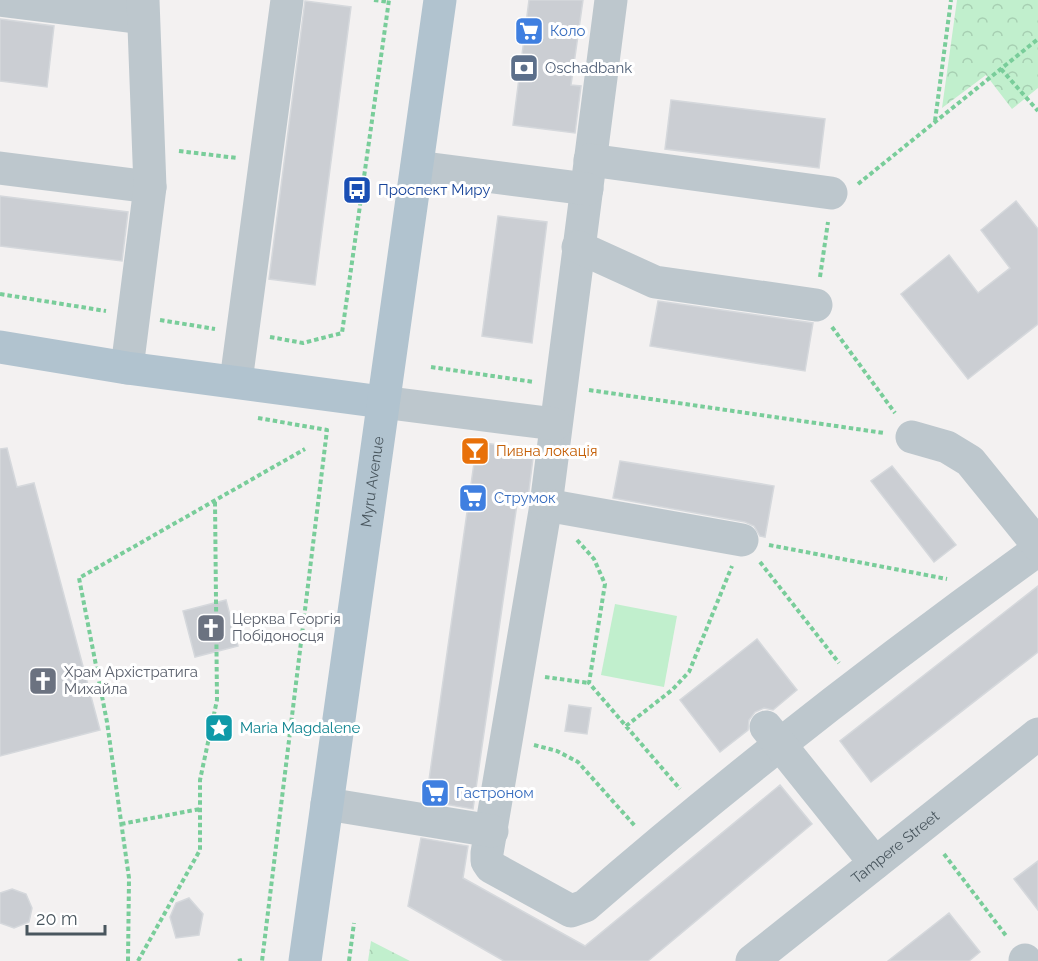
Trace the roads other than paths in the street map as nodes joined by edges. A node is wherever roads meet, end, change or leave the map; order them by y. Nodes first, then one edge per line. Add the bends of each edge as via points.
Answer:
1 (0, 0) edge
2 (287, 0) edge
3 (440, 0) edge
4 (611, 0) edge
5 (143, 9) edge
6 (417, 167) junction
7 (0, 168) edge
8 (588, 175) junction
9 (150, 187) junction
10 (831, 193) road end
11 (578, 247) junction
12 (816, 305) road end
13 (0, 347) edge
14 (127, 368) junction
15 (236, 381) junction
16 (382, 402) junction
17 (555, 424) junction
18 (912, 437) road end
19 (546, 505) junction
20 (742, 540) road end
21 (1038, 545) edge
22 (1038, 550) edge
23 (802, 698) dead end
24 (766, 727) junction
25 (1038, 734) edge
26 (731, 754) dead end
27 (327, 804) junction
28 (492, 831) junction
29 (875, 863) junction
30 (305, 961) edge
31 (752, 961) edge

1 - 5 street
2 - 15 street
3 - 6 main road, Myru Avenue
4 - 8 street
5 - 9 street
6 - 8 street
6 - 16 main road, Myru Avenue
7 - 9 street
8 - 10 street
8 - 11 street
9 - 14 street
11 - 12 street via 656,282
11 - 17 street
13 - 14 main road
14 - 15 main road
15 - 16 main road
16 - 17 street
16 - 27 main road, Myru Avenue
17 - 19 street
18 - 21 street via 947,447 970,461
19 - 20 street
19 - 28 street
22 - 28 street via 856,684 585,906 571,911 491,867 487,853
23 - 24 street
24 - 26 street
24 - 29 street
25 - 29 street, Tampere Street
27 - 28 street
27 - 30 main road, Myru Avenue
29 - 31 street, Tampere Street

